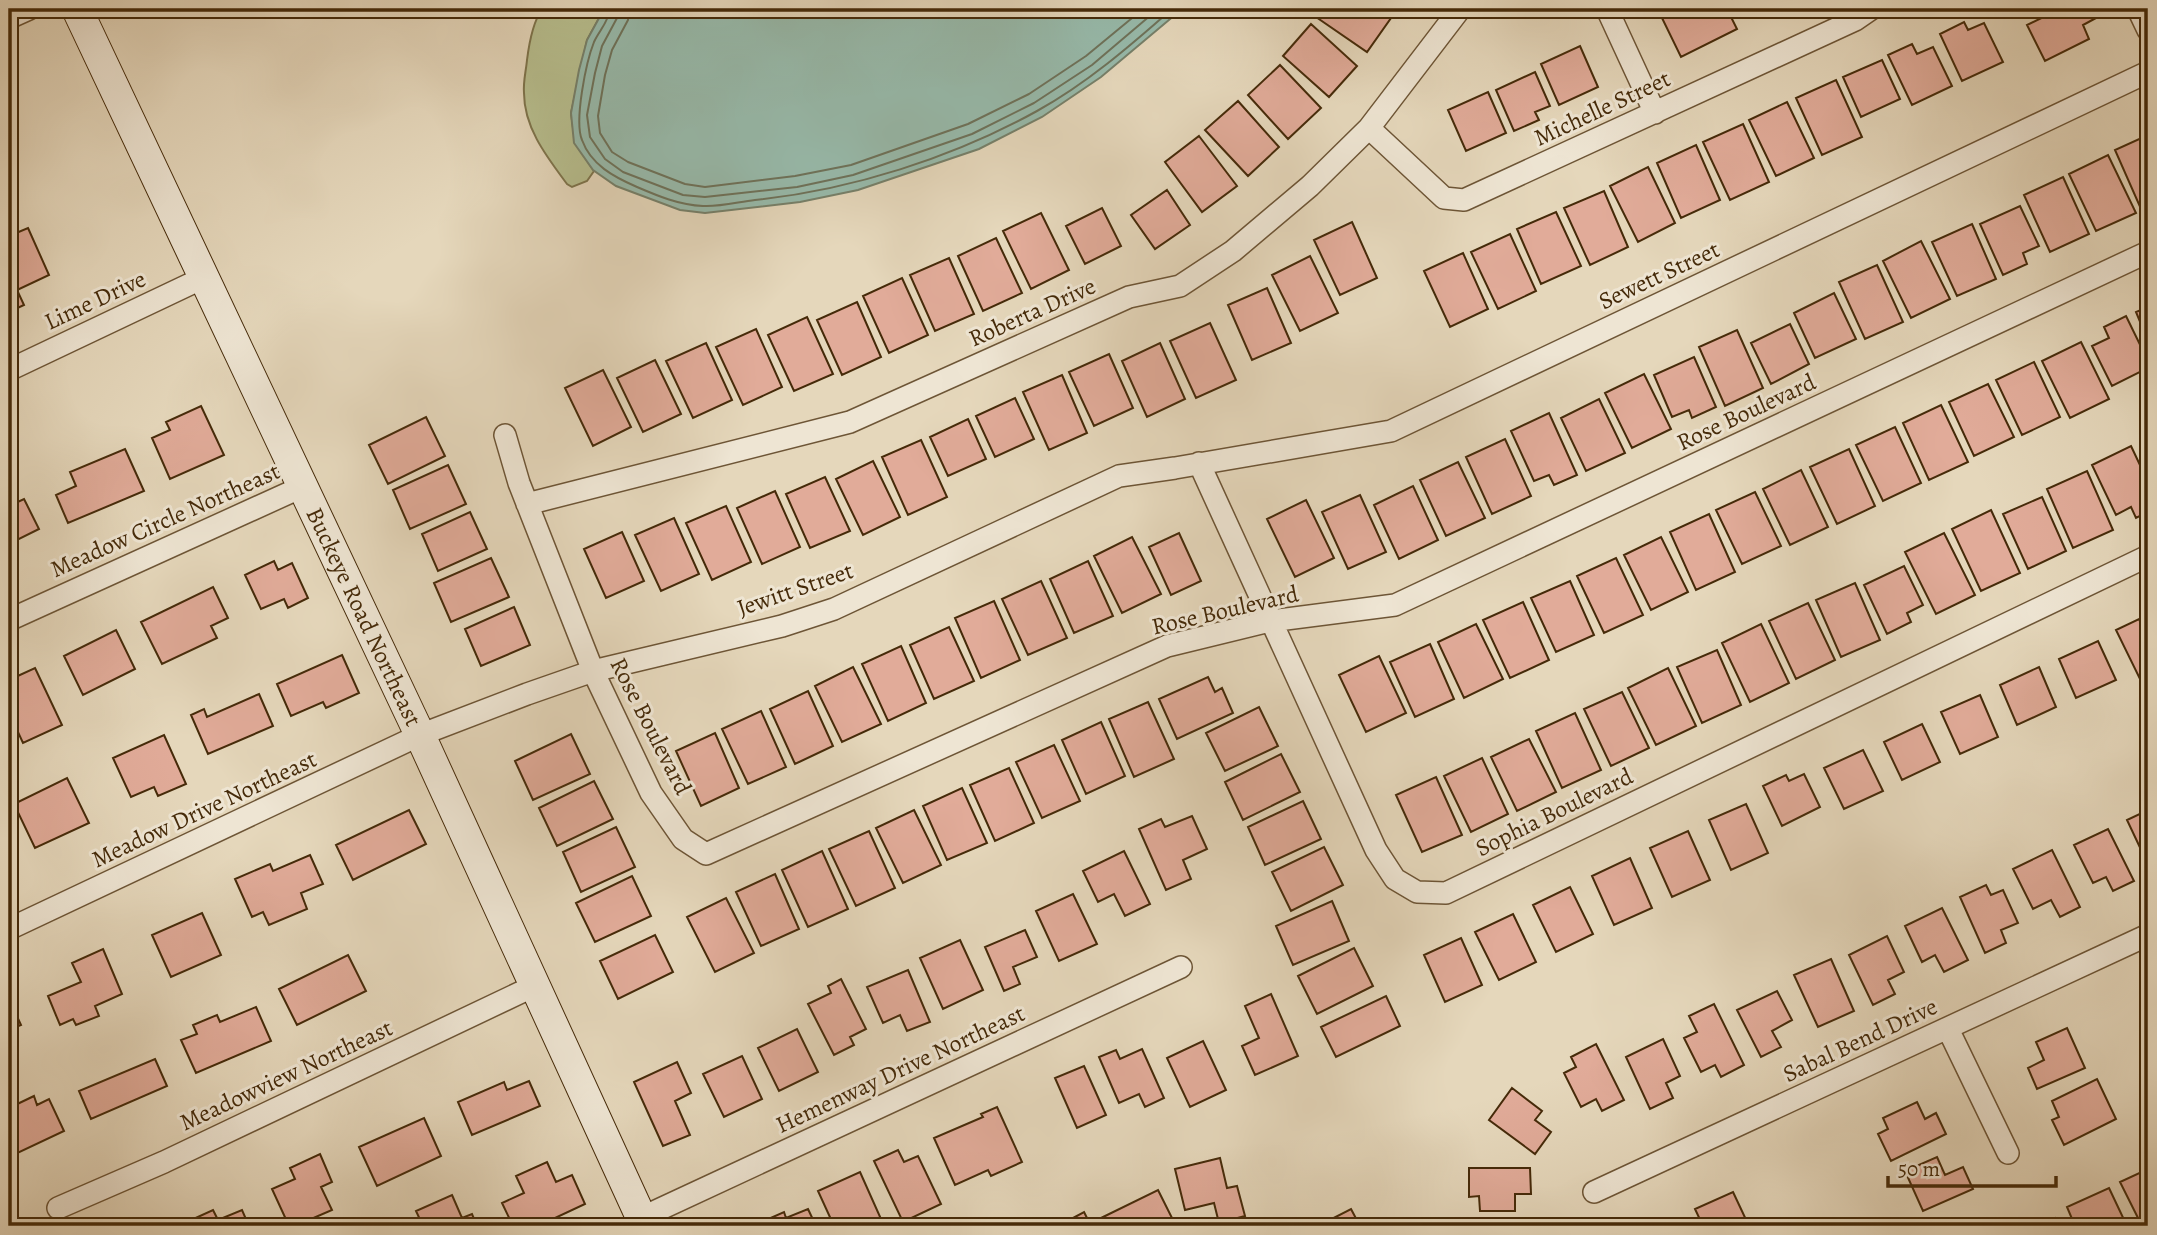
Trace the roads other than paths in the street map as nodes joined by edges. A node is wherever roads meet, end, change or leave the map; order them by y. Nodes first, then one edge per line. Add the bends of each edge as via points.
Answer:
1 (29, 9) edge
2 (77, 9) edge
3 (1460, 9) edge
4 (1608, 9) edge
5 (1871, 9) edge
6 (2138, 9) edge
7 (9, 18) edge
8 (2148, 30) edge
9 (2148, 72) edge
10 (1655, 113) junction
11 (1369, 128) junction
12 (2148, 252) edge
13 (205, 277) junction
14 (9, 370) edge
15 (505, 435) dead end
16 (1199, 463) junction
17 (1175, 468) joint
18 (304, 486) junction
19 (527, 504) junction
20 (2148, 556) edge
21 (9, 620) edge
22 (1270, 621) junction
23 (593, 671) junction
24 (420, 735) junction
25 (9, 929) edge
26 (2148, 935) edge
27 (1181, 967) dead end
28 (534, 986) junction
29 (1948, 1029) junction
30 (2008, 1153) dead end
31 (1594, 1192) dead end
32 (58, 1209) dead end
33 (643, 1222) edge

1 - 7 street
2 - 13 street, Buckeye Road Northeast
3 - 11 street, Roberta Drive
4 - 10 street
5 - 10 street, Michelle Street
6 - 8 street
9 - 16 street, Sewett Street via 1391,431
10 - 11 street, Michelle Street via 1464,200 1444,198
11 - 19 street, Roberta Drive via 1233,251 1180,286 1129,297 850,422
12 - 22 street, Rose Boulevard via 1395,605
13 - 14 street, Lime Drive
13 - 18 street, Buckeye Road Northeast
15 - 19 street, Rose Boulevard
16 - 17 street, Sewett Street
16 - 22 street, Sophia Boulevard
17 - 23 street, Jewitt Street via 1119,476 834,609 782,626
18 - 21 street, Meadow Circle Northeast
18 - 24 street, Buckeye Road Northeast
19 - 23 street, Rose Boulevard
20 - 22 street, Sophia Boulevard via 1446,893 1417,892 1395,879 1376,850
22 - 23 street, Rose Boulevard via 1167,646 706,854 683,839 651,793
23 - 24 street, Jewitt Street
24 - 25 street, Meadow Drive Northeast
24 - 28 street, Buckeye Road Northeast
26 - 29 street, Sabal Bend Drive
27 - 33 street, Hemenway Drive Northeast
28 - 32 street, Meadowview Northeast
28 - 33 street, Buckeye Road Northeast
29 - 30 street
29 - 31 street, Sabal Bend Drive

